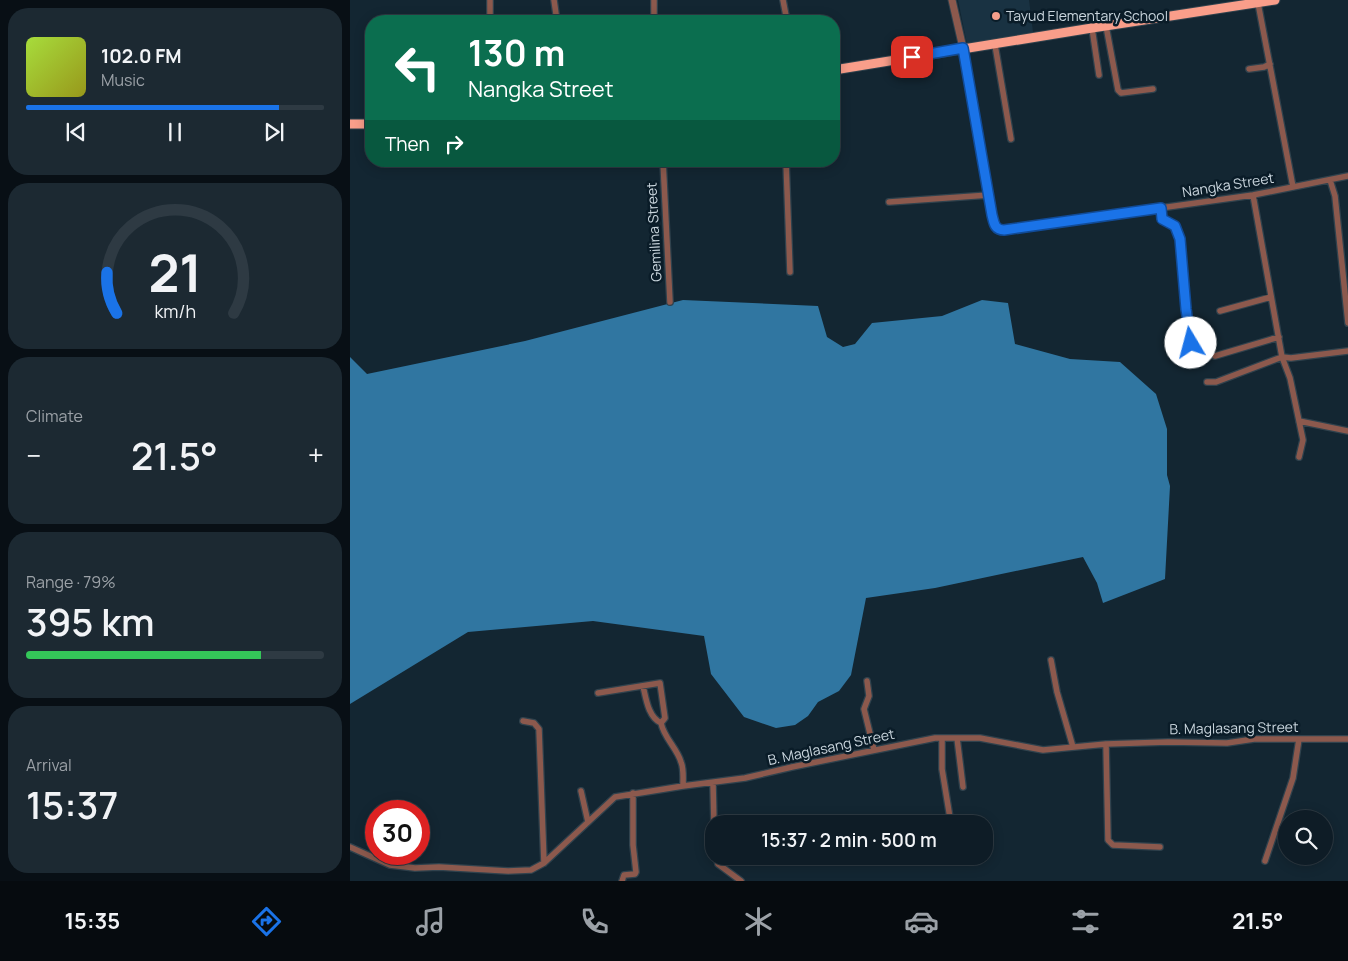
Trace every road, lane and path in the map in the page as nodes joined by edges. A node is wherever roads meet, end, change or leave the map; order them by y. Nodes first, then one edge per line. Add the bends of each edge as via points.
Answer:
1 (490, 0) edge
2 (554, 0) edge
3 (654, 0) edge
4 (783, 0) edge
5 (952, 0) edge
6 (1275, 0) edge
7 (1238, 3) edge
8 (1258, 3) junction
9 (490, 15) edge
10 (556, 15) edge
11 (654, 15) edge
12 (786, 15) edge
13 (1106, 26) junction
14 (1092, 28) junction
15 (994, 45) junction
16 (963, 48) junction
17 (1270, 64) junction
18 (840, 69) edge
19 (1249, 69) dead end
20 (1099, 75) dead end
21 (1153, 89) dead end
22 (350, 124) edge
23 (365, 124) edge
24 (1011, 139) dead end
25 (662, 167) edge
26 (786, 167) edge
27 (1348, 176) edge
28 (1330, 180) junction
29 (1294, 187) junction
30 (989, 195) junction
31 (1253, 195) junction
32 (889, 202) dead end
33 (1161, 208) junction
34 (790, 272) dead end
35 (1271, 297) junction
36 (670, 302) dead end
37 (1220, 311) dead end
38 (1348, 323) edge
39 (1279, 337) junction
40 (1191, 343) dead end
41 (1348, 351) edge
42 (1215, 356) dead end
43 (1282, 357) junction
44 (1207, 382) dead end
45 (1299, 421) junction
46 (1348, 430) edge
47 (1299, 457) dead end
48 (1051, 660) dead end
49 (867, 681) dead end
50 (644, 686) junction
51 (598, 693) dead end
52 (523, 721) dead end
53 (660, 723) junction
54 (942, 738) junction
55 (957, 738) junction
56 (1299, 739) junction
57 (1348, 739) edge
58 (1106, 744) junction
59 (1073, 747) junction
60 (874, 750) junction
61 (713, 783) junction
62 (683, 786) junction
63 (963, 787) dead end
64 (581, 791) dead end
65 (633, 793) junction
66 (714, 815) edge
67 (950, 815) edge
68 (588, 822) junction
69 (350, 847) edge
70 (1160, 847) dead end
71 (1265, 861) dead end
72 (544, 863) junction
73 (719, 865) edge
74 (622, 881) edge
75 (742, 881) edge

1 - 9 street
2 - 10 street
3 - 11 street
4 - 12 street
5 - 16 street
6 - 8 highway
7 - 8 highway
7 - 13 highway
8 - 17 street
13 - 14 highway
13 - 21 street via 1120,93
14 - 15 highway
14 - 20 street
15 - 16 highway
15 - 24 street
16 - 18 highway
16 - 30 street
17 - 19 street
17 - 29 street
22 - 23 highway
25 - 36 street, Gemilina Street
26 - 34 street
27 - 28 street, Nangka Street
28 - 29 street, Nangka Street
28 - 38 street via 1335,196
29 - 31 street, Nangka Street
30 - 32 street
30 - 33 street, Nangka Street via 995,226 999,230
31 - 33 street, Nangka Street
31 - 35 street
33 - 40 street via 1162,219 1175,226 1180,239
35 - 37 street
35 - 39 street
39 - 42 street
39 - 43 street
41 - 43 street
43 - 44 street via 1216,382
43 - 45 street
45 - 46 street
45 - 47 street via 1303,440
48 - 59 street
49 - 60 street via 869,696 864,709
50 - 51 street
50 - 53 street via 649,708
50 - 53 street via 660,683 665,718
52 - 72 street via 534,723 539,729
53 - 62 street via 663,734 681,760
54 - 55 street, B. Maglasang Street
54 - 60 street, B. Maglasang Street
54 - 67 street via 942,769
55 - 59 street, B. Maglasang Street via 980,738 1043,750
55 - 63 street
56 - 57 street, B. Maglasang Street
56 - 58 street, B. Maglasang Street
56 - 71 street via 1293,778
58 - 59 street, B. Maglasang Street
58 - 70 street via 1108,840 1113,845
60 - 61 street, B. Maglasang Street
61 - 62 street, B. Maglasang Street
61 - 66 street
62 - 65 street, B. Maglasang Street
64 - 68 street
65 - 68 street, B. Maglasang Street via 615,797
65 - 74 street via 636,872 624,875
68 - 72 street, B. Maglasang Street
69 - 72 street, B. Maglasang Street via 390,865 408,867 508,871 531,870
73 - 75 street

